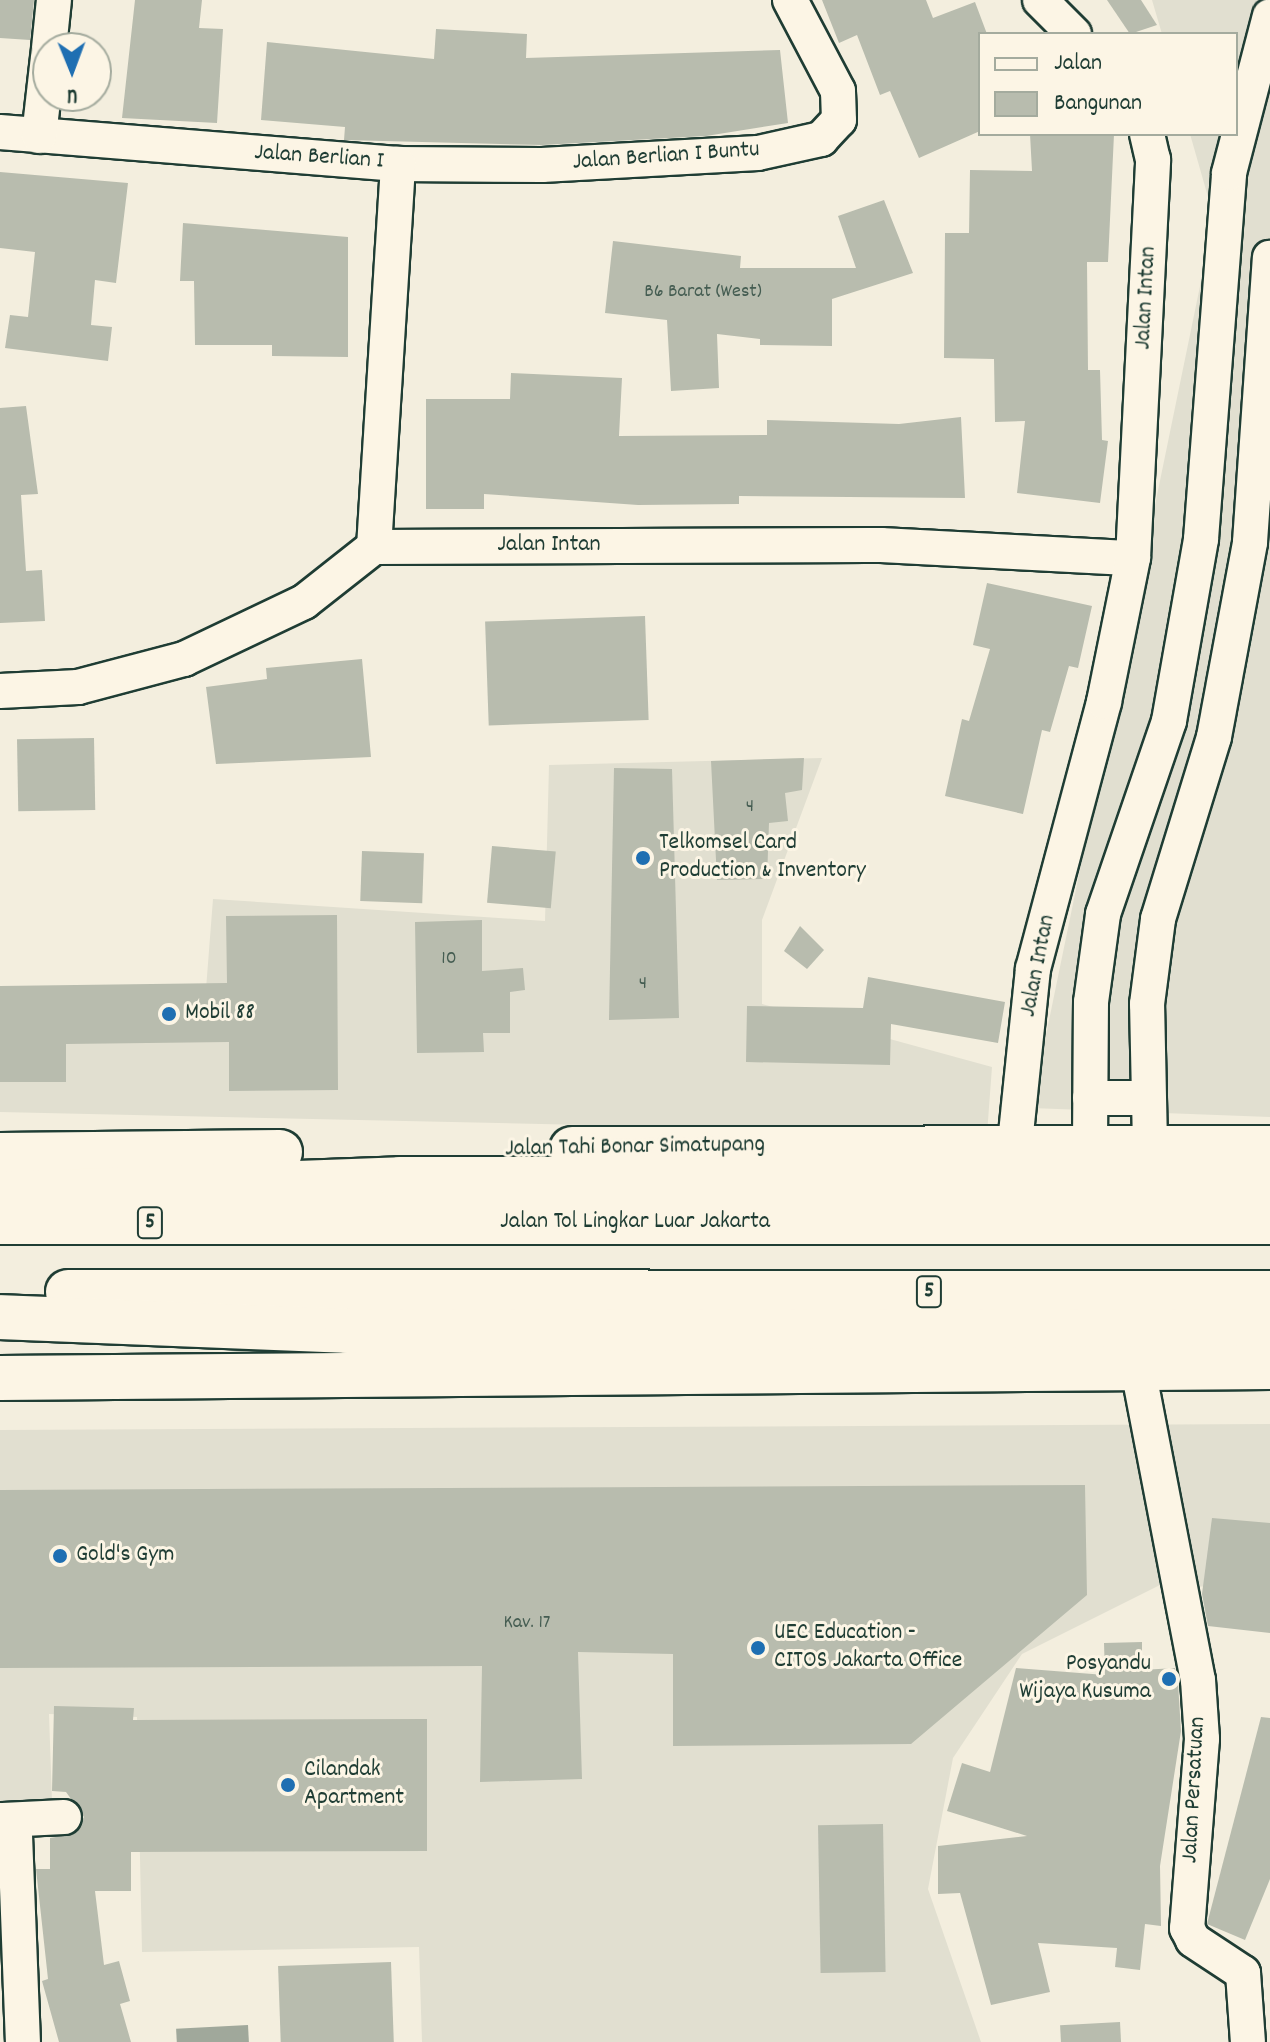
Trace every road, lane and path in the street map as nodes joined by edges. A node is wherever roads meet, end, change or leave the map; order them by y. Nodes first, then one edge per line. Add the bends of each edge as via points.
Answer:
1 (54, 0) edge
2 (790, 0) edge
3 (1040, 0) edge
4 (1270, 16) edge
5 (51, 32) edge
6 (1072, 32) edge
7 (1256, 110) edge
8 (42, 112) edge
9 (0, 132) edge
10 (39, 136) junction
11 (1147, 136) edge
12 (398, 164) junction
13 (1270, 258) edge
14 (374, 547) junction
15 (1133, 558) junction
16 (0, 691) edge
17 (1090, 1098) junction
18 (1148, 1098) junction
19 (1015, 1143) junction
20 (1090, 1144) junction
21 (1150, 1145) junction
22 (1270, 1148) edge
23 (0, 1155) edge
24 (1270, 1178) edge
25 (0, 1194) edge
26 (0, 1222) edge
27 (1270, 1222) edge
28 (0, 1292) edge
29 (1270, 1293) edge
30 (0, 1317) edge
31 (1270, 1332) edge
32 (1270, 1367) edge
33 (1138, 1369) junction
34 (0, 1378) edge
35 (64, 1817) dead end
36 (2, 1820) edge
37 (23, 2042) edge
38 (1248, 2042) edge

1 - 5 street
2 - 12 street, Jalan Berlian I Buntu via 840,101 839,120 821,139 710,158
3 - 6 street
4 - 7 street
7 - 17 street via 1229,173 1201,539 1169,721 1103,914 1091,1002
8 - 10 street
9 - 10 street, Jalan Berlian I
10 - 12 street, Jalan Berlian I
11 - 15 street, Jalan Intan via 1152,188
12 - 14 street, Jalan Berlian I
13 - 18 street via 1250,542 1214,737 1158,919 1147,1004
14 - 15 street, Jalan Intan via 881,545
14 - 16 street via 293,609 184,659 78,687
15 - 19 street, Jalan Intan via 1104,702 1033,969
17 - 18 street
17 - 20 street
18 - 21 street
19 - 20 highway, Jalan Tahi Bonar Simatupang
19 - 23 highway, Jalan Tahi Bonar Simatupang
20 - 21 highway, Jalan Tahi Bonar Simatupang
21 - 22 highway, Jalan Tahi Bonar Simatupang
24 - 25 highway via 400,1179
26 - 27 highway, Jalan Tol Lingkar Luar Jakarta / 5
28 - 29 highway, 5
30 - 31 highway via 347,1331
32 - 33 highway
33 - 34 highway
33 - 38 street, Jalan Persatuan via 1198,1680 1202,1739 1187,1928 1193,1940 1243,1973
35 - 36 street
36 - 37 street via 15,1835

